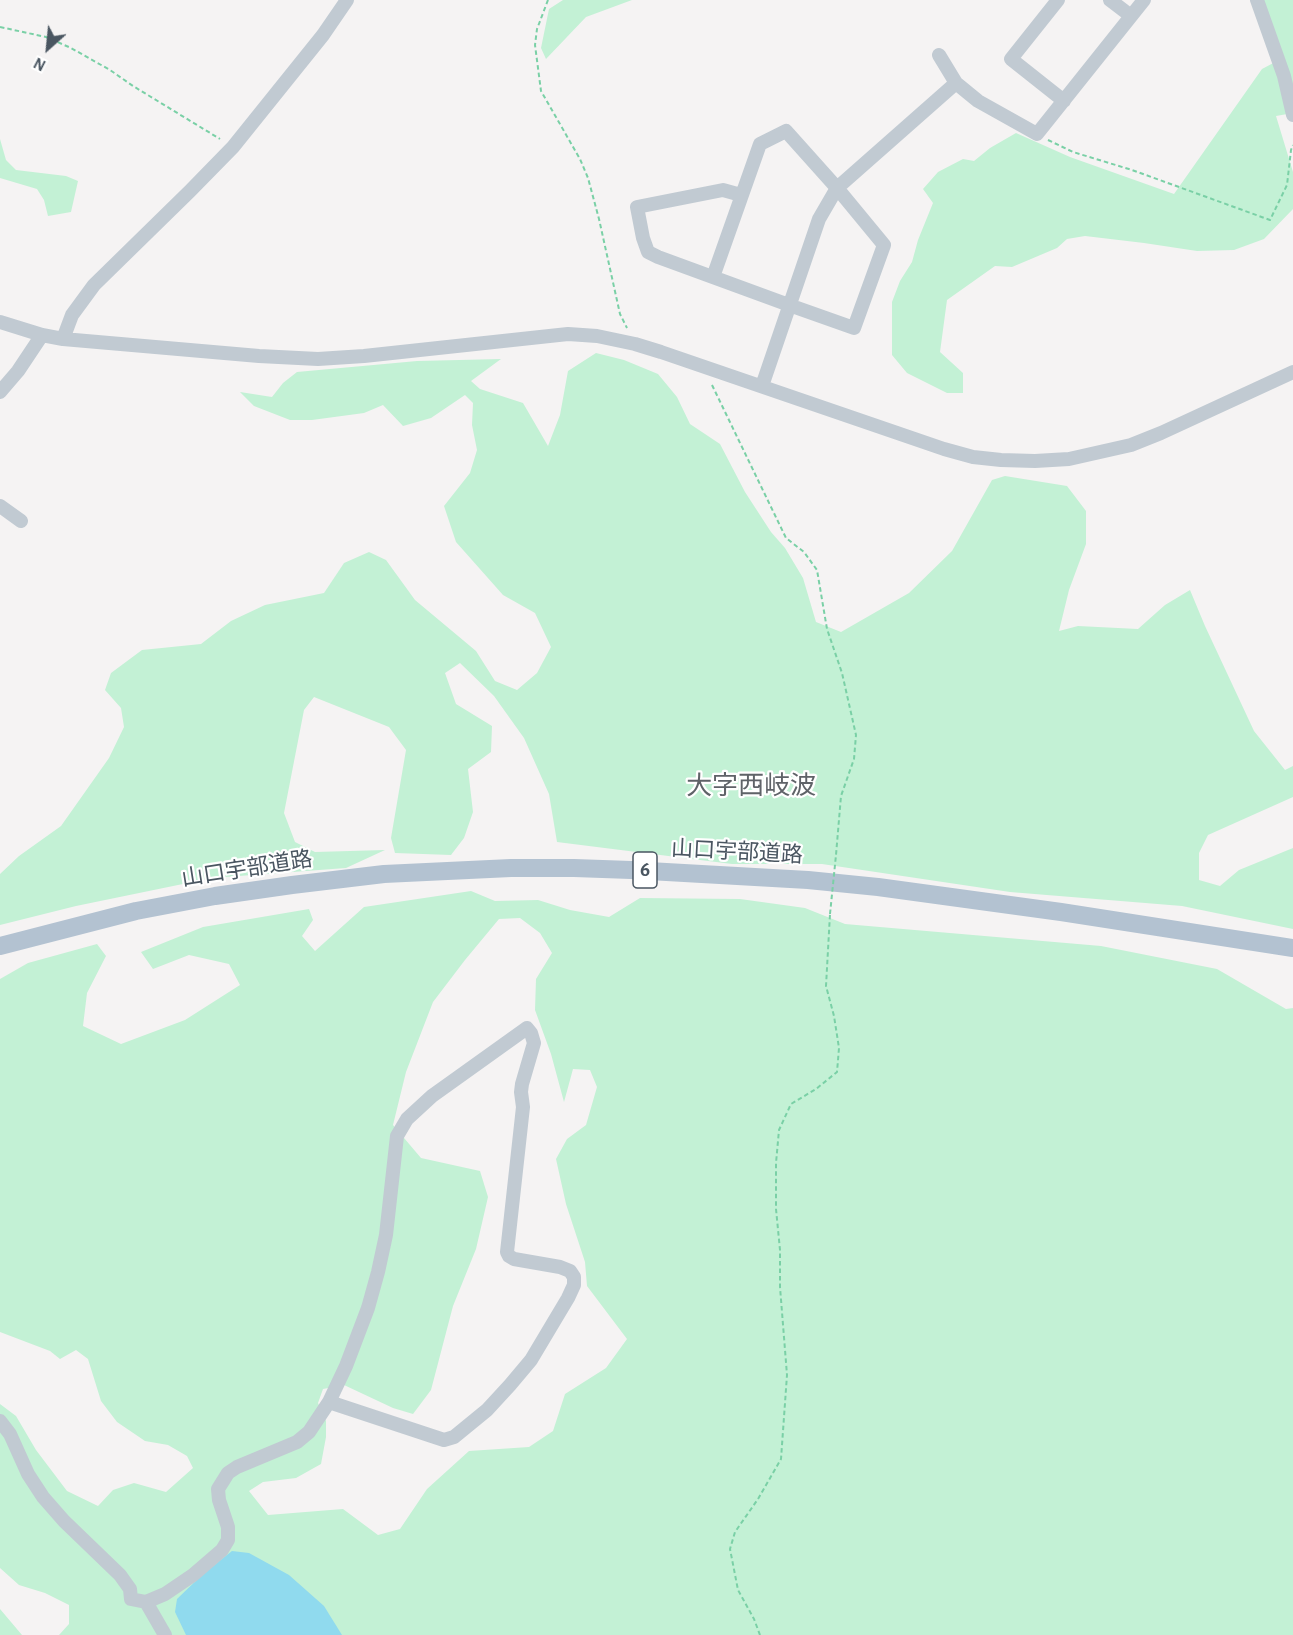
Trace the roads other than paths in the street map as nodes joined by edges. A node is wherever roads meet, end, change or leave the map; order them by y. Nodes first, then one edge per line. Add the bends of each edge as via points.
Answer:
1 (347, 0) edge
2 (1058, 0) edge
3 (1110, 0) edge
4 (1144, 0) edge
5 (1257, 0) edge
6 (1131, 16) junction
7 (939, 55) dead end
8 (956, 83) junction
9 (1064, 101) junction
10 (1293, 115) edge
11 (837, 188) junction
12 (741, 195) junction
13 (713, 277) junction
14 (789, 305) junction
15 (0, 321) edge
16 (42, 335) junction
17 (63, 339) junction
18 (1292, 375) edge
19 (762, 386) junction
20 (0, 392) edge
21 (0, 506) edge
22 (21, 521) dead end
23 (0, 946) edge
24 (1293, 948) edge
25 (329, 1402) junction
26 (0, 1421) edge
27 (146, 1602) junction
28 (165, 1635) edge

1 - 17 street via 317,44 232,147 94,285 72,315
2 - 9 street via 1011,59
3 - 6 street
4 - 6 street
5 - 10 street via 1284,76
6 - 9 street
7 - 8 street
8 - 9 street via 978,101 1037,134
8 - 11 street
11 - 12 street via 786,130 760,144
11 - 14 street via 819,219
11 - 14 street via 884,245 854,328
12 - 13 street
12 - 13 street via 723,190 637,207 648,252
13 - 14 street
14 - 19 street
15 - 16 street
16 - 17 street
16 - 20 street
17 - 19 street via 318,359 568,334 634,344
18 - 19 street via 1131,445 1069,459 1035,461 954,452
21 - 22 street
23 - 24 main road, 山口宇部道路 / 6 via 136,911 281,887 384,874 574,868 878,887
25 - 25 street via 368,1308 378,1272 397,1136 407,1119 432,1095 527,1028 534,1043 522,1084 523,1107 507,1252 514,1258 570,1271 574,1285 568,1298 531,1360 487,1410 454,1437 444,1440
25 - 27 street via 297,1442 228,1473 218,1489 228,1527 228,1540 222,1550 193,1575
26 - 27 street via 43,1497 120,1575 130,1589 131,1599
27 - 28 street

